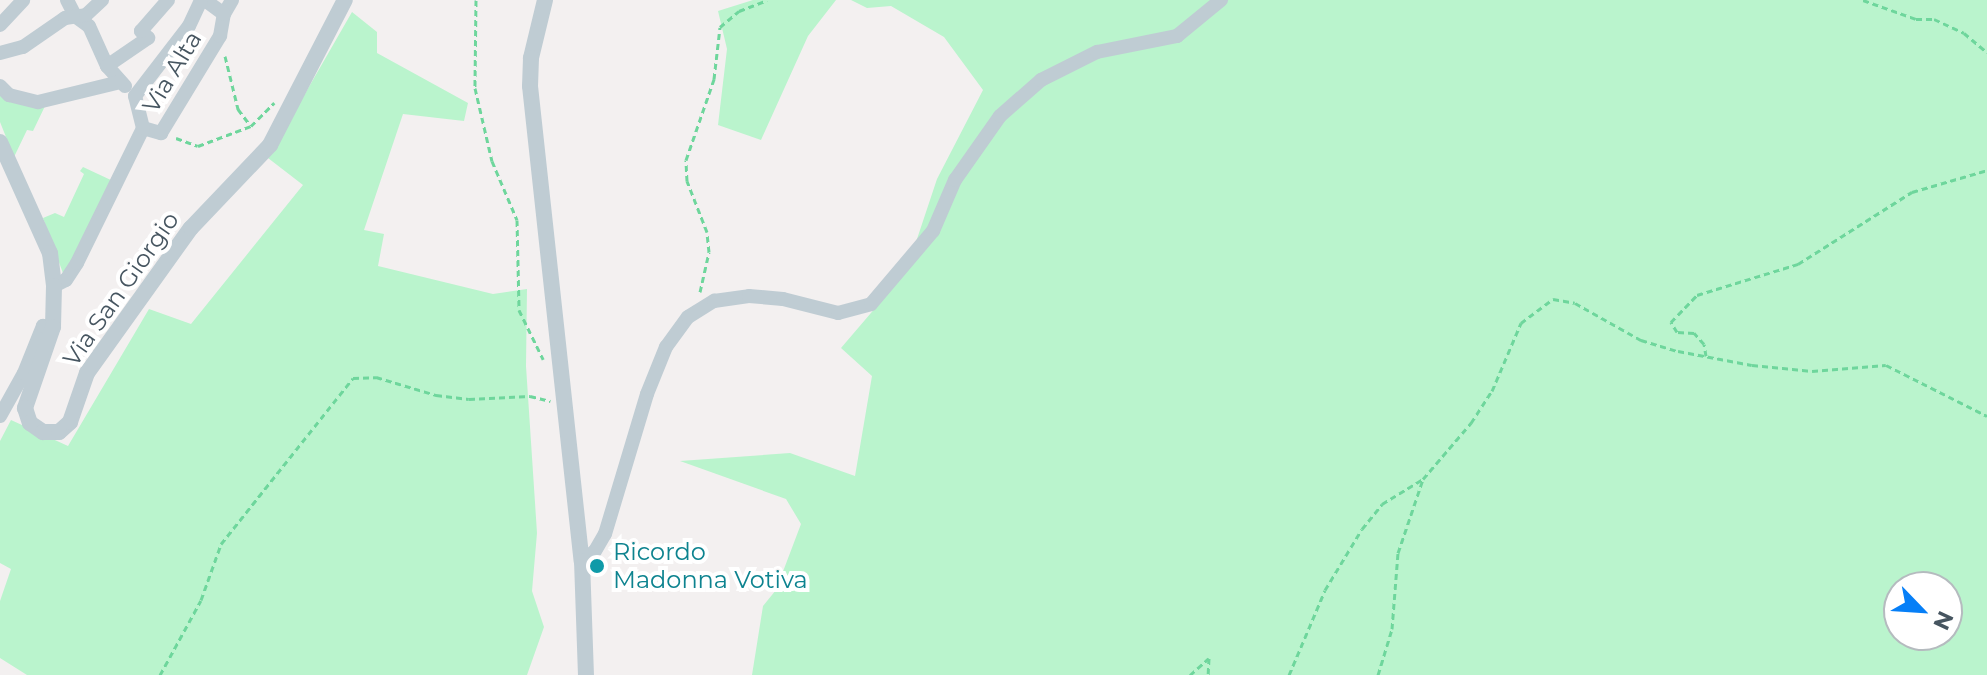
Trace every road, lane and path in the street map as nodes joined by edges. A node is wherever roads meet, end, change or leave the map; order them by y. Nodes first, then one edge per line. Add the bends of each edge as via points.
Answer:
1 (23, 0) edge
2 (67, 0) edge
3 (102, 0) edge
4 (168, 0) edge
5 (232, 0) edge
6 (345, 0) edge
7 (476, 0) edge
8 (545, 0) edge
9 (767, 0) edge
10 (1221, 0) edge
11 (1863, 0) edge
12 (198, 1) edge
13 (224, 14) junction
14 (75, 16) junction
15 (0, 25) edge
16 (220, 36) junction
17 (1987, 52) edge
18 (0, 53) edge
19 (107, 66) junction
20 (120, 82) junction
21 (0, 86) edge
22 (135, 96) junction
23 (143, 128) junction
24 (161, 133) junction
25 (0, 142) edge
26 (1987, 170) edge
27 (54, 286) junction
28 (688, 317) junction
29 (53, 327) junction
30 (1706, 357) junction
31 (545, 364) dead end
32 (565, 404) junction
33 (0, 416) edge
34 (1987, 416) edge
35 (1423, 479) junction
36 (582, 561) junction
37 (160, 675) edge
38 (586, 675) edge
39 (1190, 675) edge
40 (1208, 675) edge
41 (1289, 675) edge
42 (1378, 675) edge

1 - 15 street
2 - 14 street
3 - 14 street via 86,15
4 - 19 street via 141,31 148,38
5 - 13 street, Via Alta
6 - 29 street, Via San Giorgio via 270,145 173,252 87,373 70,422 59,432 43,432 30,423 25,408
7 - 31 path via 475,88 492,161 517,220 519,310
8 - 32 street via 530,86
9 - 28 path via 725,20 717,35 714,79 686,160 687,181 703,217 709,252
10 - 28 street via 1177,36 1097,52 1041,80 1000,116 955,180 933,231 871,304 838,313 749,296 714,301
11 - 17 path via 1916,19 1934,19
12 - 13 street, Via Alta
12 - 22 street via 189,26
13 - 16 street, Via Alta
14 - 18 street via 23,47
14 - 19 street via 89,26
16 - 24 street, Via Alta
16 - 24 path via 238,109 251,126 198,146
19 - 20 street
20 - 21 street via 38,102 9,95
20 - 22 street
22 - 23 street
23 - 24 street, Via Alta
23 - 27 street via 77,263 66,280
25 - 27 street, Via San Giorgio via 50,253
26 - 30 path via 1912,192 1798,264 1697,295 1671,322 1677,332 1694,333 1704,344
27 - 29 street, Via San Giorgio
28 - 36 street via 666,347 647,394 605,534
29 - 33 street via 43,326
30 - 34 path via 1812,371 1886,365
30 - 35 path via 1641,340 1575,303 1553,299 1521,323 1492,391
32 - 36 street
32 - 37 path via 530,396 436,395 376,377 353,378 221,544 195,612
35 - 41 path via 1382,504 1362,529 1325,590
35 - 42 path via 1398,553 1392,629
36 - 38 street
39 - 40 path via 1209,658

